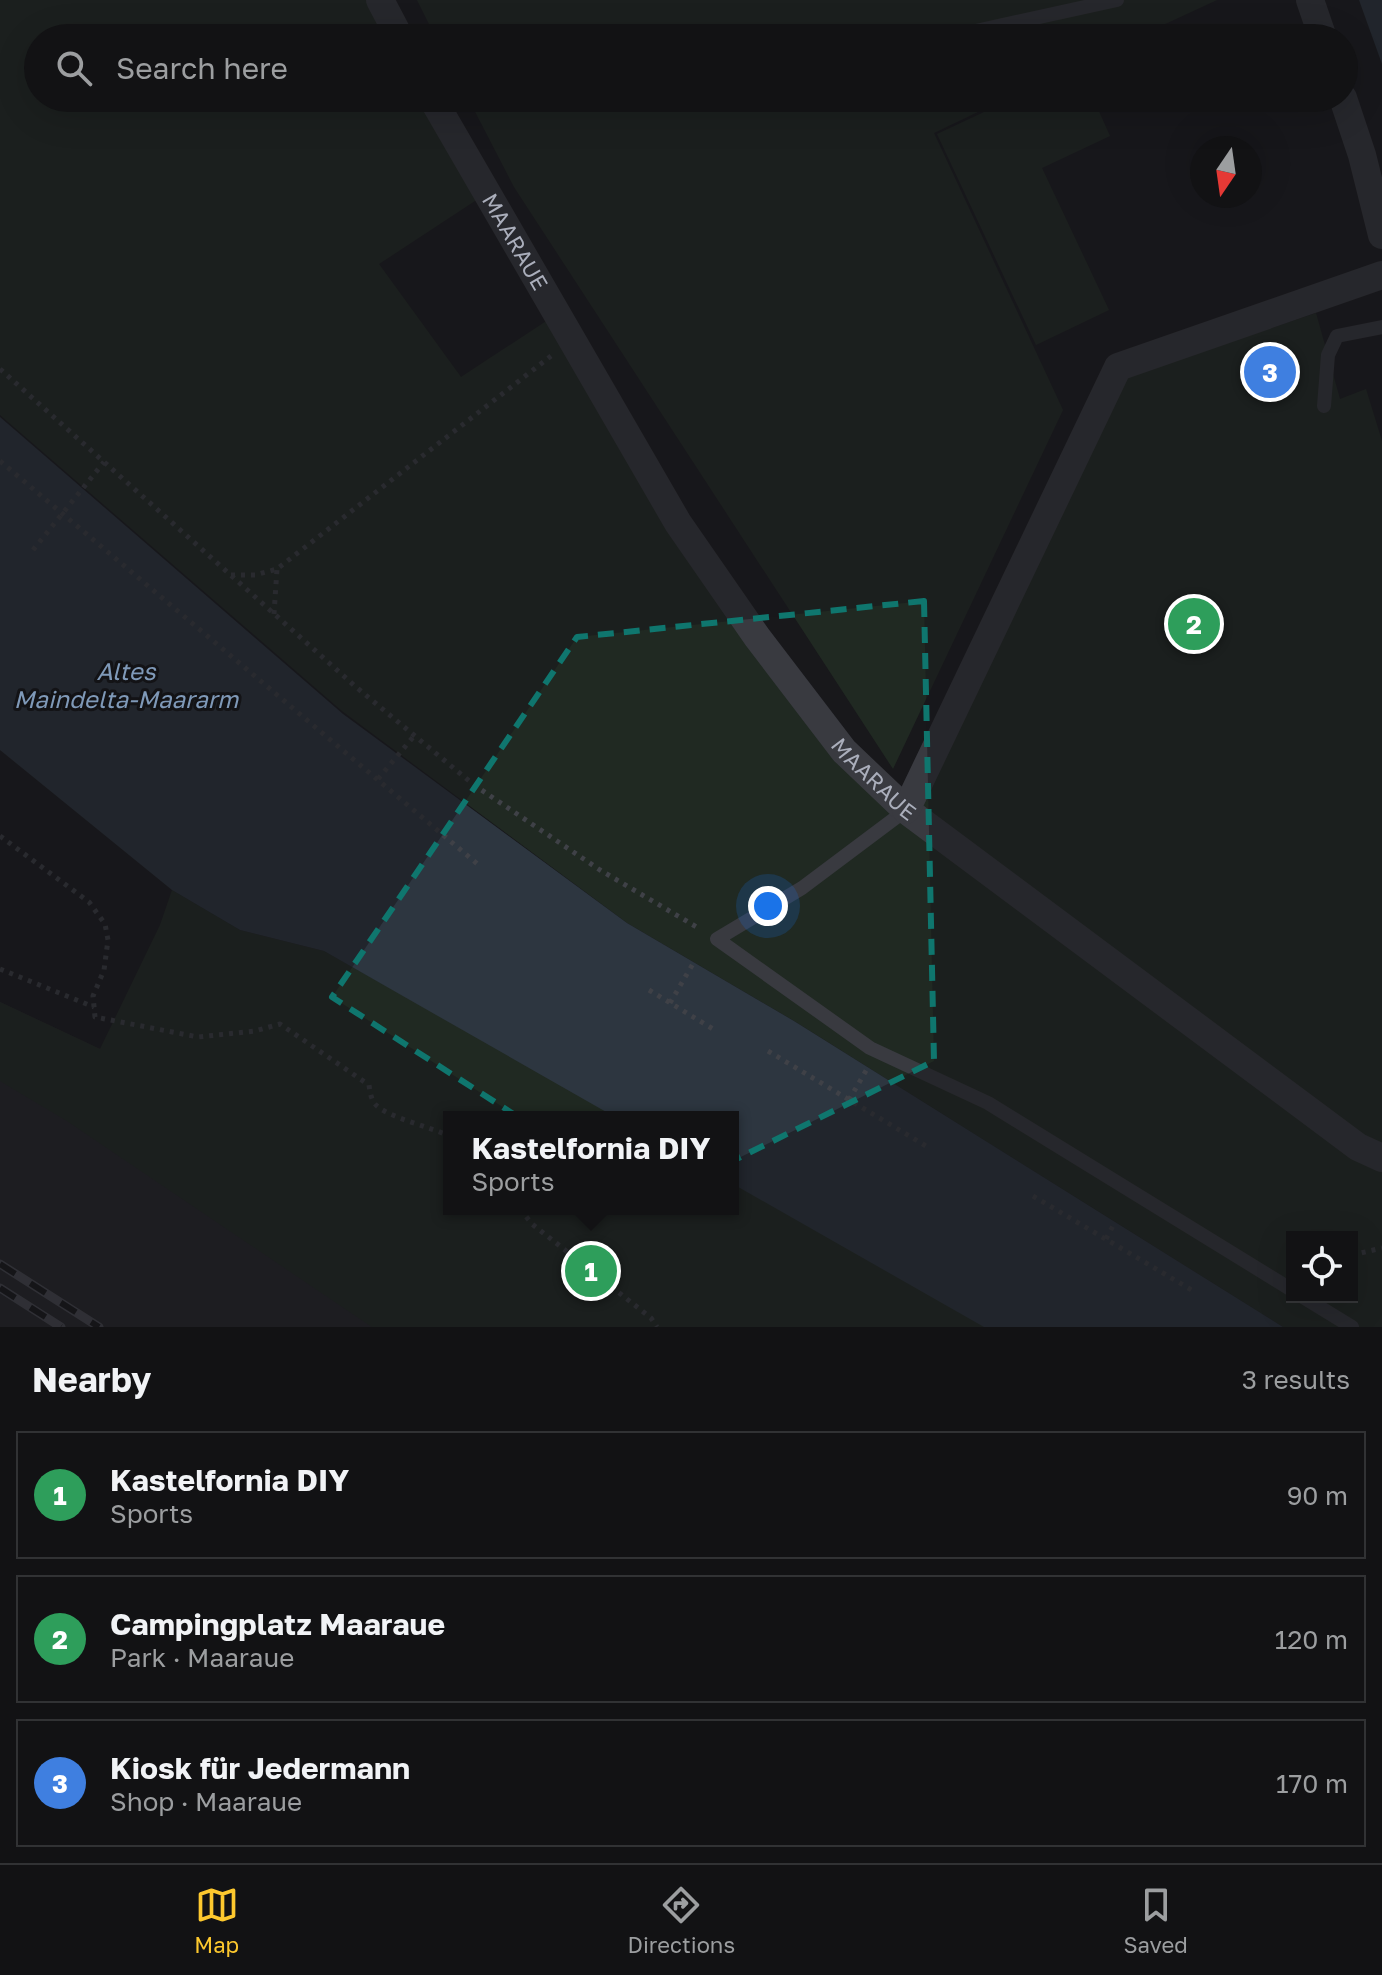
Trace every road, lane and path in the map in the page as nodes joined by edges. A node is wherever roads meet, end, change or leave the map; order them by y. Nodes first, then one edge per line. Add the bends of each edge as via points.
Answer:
1 (380, 0) edge
2 (1117, 0) edge
3 (1310, 0) edge
4 (393, 24) edge
5 (1008, 24) edge
6 (1318, 24) edge
7 (440, 112) edge
8 (1348, 112) edge
9 (1382, 235) edge
10 (1382, 275) edge
11 (1382, 327) edge
12 (574, 339) junction
13 (0, 369) edge
14 (1324, 406) dead end
15 (0, 461) edge
16 (104, 462) junction
17 (62, 513) junction
18 (33, 550) dead end
19 (277, 569) junction
20 (231, 575) junction
21 (274, 614) junction
22 (414, 736) junction
23 (378, 779) junction
24 (906, 810) junction
25 (0, 836) edge
26 (481, 867) dead end
27 (717, 939) junction
28 (694, 962) dead end
29 (0, 969) edge
30 (649, 990) dead end
31 (670, 1003) junction
32 (94, 1007) junction
33 (713, 1029) dead end
34 (768, 1051) dead end
35 (868, 1067) dead end
36 (849, 1100) junction
37 (443, 1133) edge
38 (926, 1146) dead end
39 (1382, 1158) edge
40 (1033, 1196) dead end
41 (525, 1215) edge
42 (1115, 1222) dead end
43 (1106, 1239) junction
44 (1382, 1248) edge
45 (1358, 1254) edge
46 (1286, 1286) edge
47 (1195, 1292) dead end
48 (1313, 1303) edge
49 (657, 1327) edge
50 (1352, 1327) edge

1 - 4 street
2 - 5 lane
3 - 6 street
7 - 12 street, MAARAUE
8 - 9 street
10 - 24 street, MAARAUE via 1118,367
11 - 14 lane via 1337,336 1328,355
12 - 19 path
12 - 24 street, MAARAUE via 678,523 757,637 844,751
13 - 16 path
15 - 17 path
16 - 17 path
16 - 20 path
17 - 18 path
17 - 23 path
19 - 20 path
19 - 21 path
20 - 21 path
21 - 22 path
22 - 23 path
22 - 27 path via 474,785 600,870
23 - 26 path
24 - 27 lane via 802,888
24 - 39 street via 1358,1147
25 - 32 path via 89,902 105,924 108,940
27 - 46 lane via 870,1048 988,1103
28 - 31 path
29 - 32 path
30 - 31 path
31 - 33 path
32 - 37 path via 95,1017 198,1037 280,1024 369,1085 373,1102 387,1113
34 - 36 path
35 - 36 path
36 - 38 path
40 - 43 path
41 - 49 path
42 - 43 path
43 - 47 path
44 - 45 path
48 - 50 lane

